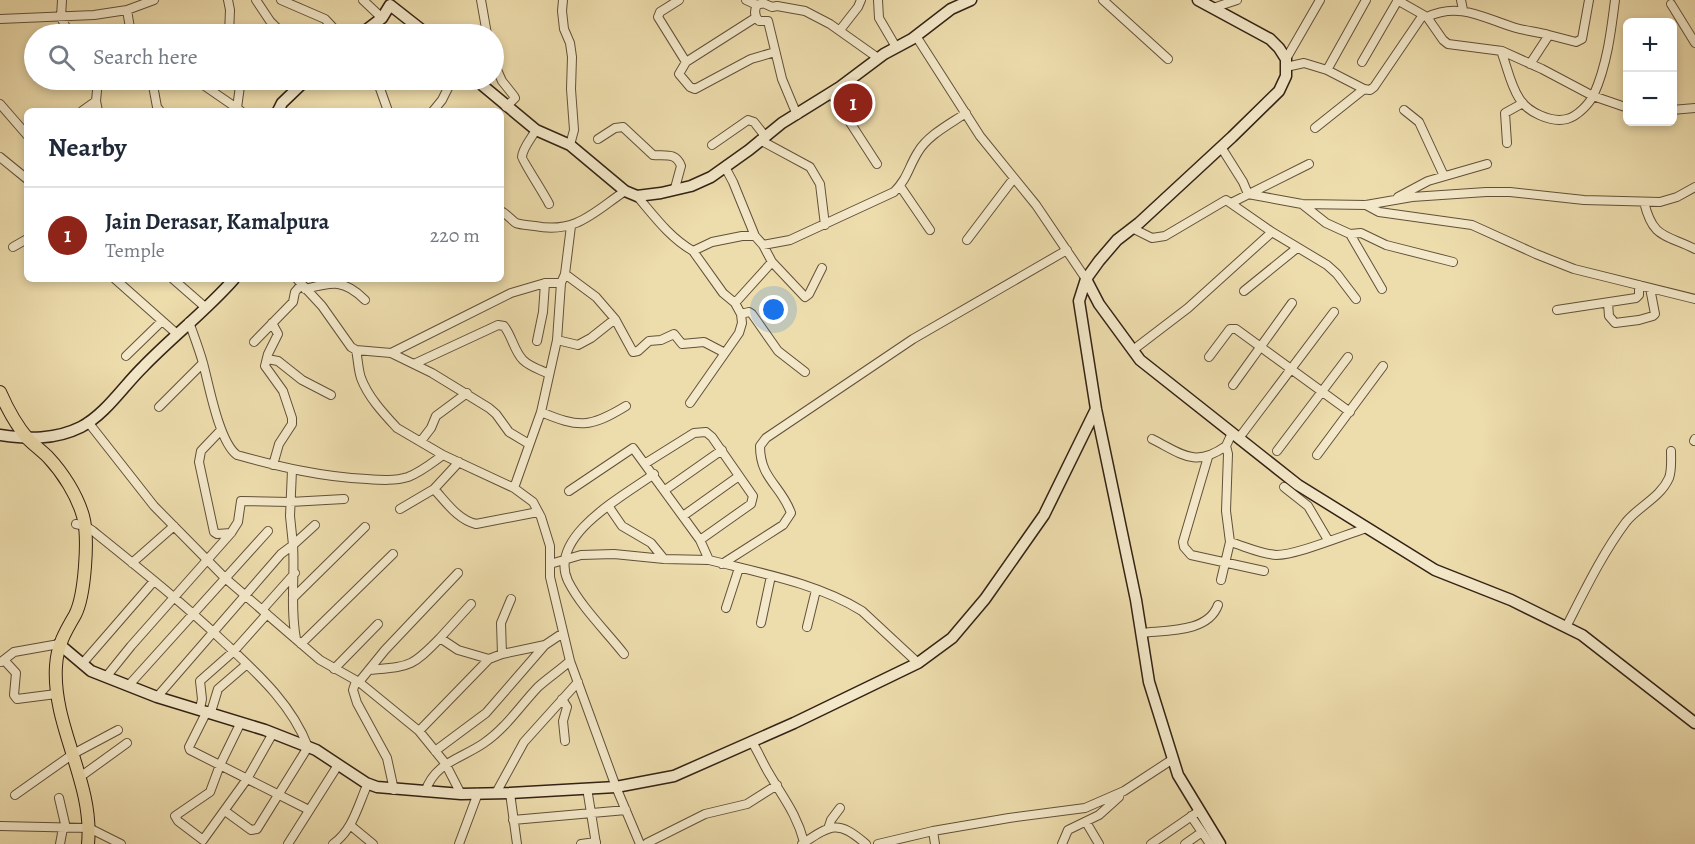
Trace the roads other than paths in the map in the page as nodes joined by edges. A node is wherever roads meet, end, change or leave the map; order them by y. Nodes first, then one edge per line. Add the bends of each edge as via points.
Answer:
1 (62, 0) edge
2 (154, 0) edge
3 (228, 0) edge
4 (256, 0) edge
5 (281, 0) edge
6 (363, 0) edge
7 (481, 0) edge
8 (564, 0) edge
9 (679, 0) edge
10 (746, 0) edge
11 (861, 0) edge
12 (878, 0) edge
13 (971, 0) edge
14 (1103, 0) edge
15 (1198, 0) edge
16 (1237, 0) edge
17 (1320, 0) edge
18 (1366, 0) edge
19 (1398, 0) edge
20 (1461, 0) edge
21 (1589, 0) edge
22 (1615, 0) edge
23 (391, 2) edge
24 (776, 4) edge
25 (1671, 4) dead end
26 (757, 5) junction
27 (1213, 8) junction
28 (127, 10) junction
29 (1463, 10) junction
30 (62, 16) junction
31 (1425, 16) junction
32 (382, 18) junction
33 (755, 18) junction
34 (0, 19) edge
35 (768, 21) junction
36 (65, 24) edge
37 (129, 24) edge
38 (229, 24) edge
39 (273, 24) edge
40 (330, 24) edge
41 (374, 24) edge
42 (416, 24) edge
43 (485, 24) edge
44 (840, 30) junction
45 (1549, 35) junction
46 (916, 36) junction
47 (1695, 43) edge
48 (896, 47) junction
49 (1501, 51) junction
50 (775, 52) junction
51 (878, 58) junction
52 (1168, 59) dead end
53 (686, 62) junction
54 (1286, 62) junction
55 (1362, 62) dead end
56 (1530, 64) junction
57 (1327, 70) junction
58 (504, 84) edge
59 (1364, 89) junction
60 (97, 90) edge
61 (155, 90) edge
62 (211, 90) edge
63 (240, 90) edge
64 (295, 90) edge
65 (381, 90) edge
66 (447, 90) edge
67 (487, 90) edge
68 (831, 93) junction
69 (1593, 96) junction
70 (96, 101) junction
71 (1523, 103) junction
72 (0, 104) edge
73 (1623, 106) edge
74 (506, 107) junction
75 (86, 108) edge
76 (97, 108) edge
77 (159, 108) edge
78 (238, 108) edge
79 (239, 108) edge
80 (280, 108) edge
81 (387, 108) edge
82 (435, 108) edge
83 (1695, 108) edge
84 (1404, 110) dead end
85 (1677, 110) edge
86 (966, 113) junction
87 (797, 115) junction
88 (1315, 128) dead end
89 (536, 130) junction
90 (24, 132) edge
91 (762, 138) junction
92 (598, 139) dead end
93 (1507, 143) dead end
94 (570, 145) junction
95 (712, 145) dead end
96 (1221, 147) junction
97 (0, 157) edge
98 (877, 164) dead end
99 (1309, 164) dead end
100 (1487, 164) dead end
101 (725, 167) junction
102 (1444, 176) junction
103 (24, 177) edge
104 (1014, 178) junction
105 (900, 186) junction
106 (1695, 187) edge
107 (675, 188) junction
108 (625, 190) junction
109 (1248, 194) junction
110 (637, 196) junction
111 (1395, 200) junction
112 (1644, 202) junction
113 (1231, 203) junction
114 (549, 204) dead end
115 (1302, 204) junction
116 (1366, 205) junction
117 (504, 214) edge
118 (825, 225) junction
119 (571, 226) junction
120 (1132, 228) junction
121 (930, 230) dead end
122 (1272, 232) junction
123 (1350, 234) junction
124 (756, 236) junction
125 (967, 240) dead end
126 (24, 241) edge
127 (763, 245) junction
128 (13, 248) dead end
129 (1297, 248) junction
130 (1695, 249) edge
131 (1067, 250) junction
132 (693, 251) junction
133 (772, 262) junction
134 (1453, 262) dead end
135 (822, 268) dead end
136 (565, 274) junction
137 (1086, 279) junction
138 (118, 282) edge
139 (176, 282) edge
140 (227, 282) edge
141 (546, 283) junction
142 (561, 283) junction
143 (301, 284) edge
144 (1639, 285) junction
145 (1650, 288) junction
146 (1382, 289) dead end
147 (1244, 291) dead end
148 (1356, 299) dead end
149 (1695, 299) edge
150 (365, 300) dead end
151 (735, 303) junction
152 (1292, 303) dead end
153 (1608, 303) junction
154 (205, 308) junction
155 (1557, 310) dead end
156 (1334, 312) dead end
157 (741, 314) junction
158 (615, 319) junction
159 (162, 321) junction
160 (189, 322) junction
161 (272, 323) junction
162 (177, 334) junction
163 (557, 340) junction
164 (254, 342) dead end
165 (537, 342) dead end
166 (1260, 347) junction
167 (356, 350) junction
168 (1133, 350) junction
169 (391, 352) junction
170 (725, 353) junction
171 (126, 356) dead end
172 (1209, 357) dead end
173 (1348, 357) dead end
174 (267, 359) junction
175 (203, 363) junction
176 (414, 364) junction
177 (1383, 366) dead end
178 (1291, 369) junction
179 (805, 372) dead end
180 (549, 374) junction
181 (1233, 385) dead end
182 (0, 392) edge
183 (1322, 392) junction
184 (467, 393) junction
185 (331, 395) dead end
186 (690, 403) dead end
187 (626, 406) dead end
188 (159, 407) dead end
189 (1096, 409) junction
190 (541, 412) junction
191 (1350, 412) junction
192 (88, 422) junction
193 (221, 430) junction
194 (0, 435) edge
195 (1236, 435) junction
196 (1152, 439) dead end
197 (421, 441) junction
198 (34, 443) junction
199 (529, 444) junction
200 (1226, 446) junction
201 (722, 450) junction
202 (1277, 451) dead end
203 (1671, 451) dead end
204 (1317, 454) dead end
205 (443, 455) junction
206 (1208, 457) junction
207 (459, 462) junction
208 (646, 464) junction
209 (273, 465) junction
210 (292, 470) junction
211 (654, 474) junction
212 (739, 476) junction
213 (1284, 487) dead end
214 (514, 488) junction
215 (434, 489) junction
216 (569, 490) dead end
217 (665, 490) junction
218 (344, 499) dead end
219 (290, 502) junction
220 (609, 507) junction
221 (400, 509) dead end
222 (538, 512) junction
223 (683, 516) junction
224 (81, 525) junction
225 (174, 525) junction
226 (315, 525) dead end
227 (365, 527) dead end
228 (1367, 528) junction
229 (268, 531) dead end
230 (231, 533) junction
231 (700, 540) junction
232 (1328, 540) junction
233 (1230, 542) junction
234 (293, 545) junction
235 (393, 554) dead end
236 (206, 559) junction
237 (664, 559) junction
238 (564, 560) junction
239 (709, 560) junction
240 (1226, 562) junction
241 (132, 563) junction
242 (550, 564) junction
243 (722, 564) junction
244 (739, 568) junction
245 (1264, 571) dead end
246 (295, 573) junction
247 (458, 573) dead end
248 (771, 576) junction
249 (225, 578) junction
250 (154, 580) junction
251 (1221, 580) dead end
252 (816, 590) junction
253 (245, 595) junction
254 (174, 598) junction
255 (293, 598) junction
256 (511, 600) dead end
257 (471, 604) dead end
258 (1218, 605) dead end
259 (726, 608) dead end
260 (264, 612) junction
261 (193, 615) junction
262 (761, 623) dead end
263 (378, 624) dead end
264 (807, 627) dead end
265 (1566, 627) junction
266 (213, 631) junction
267 (563, 633) junction
268 (1141, 633) junction
269 (440, 638) junction
270 (299, 641) junction
271 (59, 644) junction
272 (545, 645) junction
273 (234, 651) junction
274 (502, 654) junction
275 (624, 654) dead end
276 (489, 659) junction
277 (570, 661) junction
278 (2, 662) edge
279 (918, 663) junction
280 (82, 664) junction
281 (247, 664) junction
282 (334, 669) junction
283 (369, 670) junction
284 (106, 677) junction
285 (357, 682) junction
286 (578, 682) junction
287 (129, 685) junction
288 (56, 693) junction
289 (157, 697) junction
290 (562, 699) junction
291 (206, 711) junction
292 (241, 722) junction
293 (1695, 723) edge
294 (117, 730) dead end
295 (419, 731) junction
296 (273, 733) junction
297 (565, 741) dead end
298 (752, 742) junction
299 (127, 743) dead end
300 (308, 747) junction
301 (435, 751) junction
302 (73, 754) junction
303 (1173, 759) junction
304 (446, 763) junction
305 (220, 765) junction
306 (338, 765) junction
307 (80, 777) junction
308 (247, 779) junction
309 (368, 783) junction
310 (777, 785) junction
311 (616, 787) junction
312 (587, 788) junction
313 (394, 790) junction
314 (1124, 791) junction
315 (425, 792) junction
316 (478, 793) junction
317 (496, 793) junction
318 (510, 793) junction
319 (461, 794) junction
320 (15, 795) dead end
321 (279, 795) junction
322 (59, 798) dead end
323 (840, 808) dead end
324 (309, 810) junction
325 (626, 810) junction
326 (225, 811) junction
327 (591, 813) junction
328 (1195, 813) junction
329 (513, 820) junction
330 (1086, 822) junction
331 (350, 825) junction
332 (0, 826) edge
333 (64, 828) junction
334 (89, 828) junction
335 (828, 830) junction
336 (933, 831) junction
337 (1202, 832) junction
338 (643, 842) edge
339 (596, 843) edge
340 (803, 843) edge
341 (933, 843) edge
342 (60, 844) edge
343 (88, 844) edge
344 (121, 844) edge
345 (288, 844) edge
346 (333, 844) edge
347 (373, 844) edge
348 (459, 844) edge
349 (517, 844) edge
350 (581, 844) edge
351 (866, 844) edge
352 (878, 844) edge
353 (1062, 844) edge
354 (1099, 844) edge
355 (1151, 844) edge
356 (1185, 844) edge
357 (1210, 844) edge
358 (1220, 844) edge

1 - 30 street
2 - 28 street
3 - 38 street
4 - 39 street
5 - 40 street
6 - 32 street
7 - 43 street
8 - 94 street via 564,29 572,57 574,129
9 - 53 street via 658,17
10 - 26 street
11 - 44 street
12 - 48 street via 879,18
13 - 46 street via 951,9
14 - 52 street
15 - 27 street
16 - 27 street
17 - 54 street
18 - 57 street
19 - 31 street
19 - 55 street
20 - 29 street
21 - 45 street via 1582,39 1576,42
22 - 69 street via 1610,42
23 - 32 street
23 - 42 street
24 - 26 street
24 - 35 street
24 - 44 street via 805,11
25 - 47 street
26 - 33 street
27 - 54 street via 1270,39
28 - 30 street
28 - 37 street
29 - 31 street
29 - 45 street
30 - 34 street
30 - 36 street
31 - 49 street via 1448,44
31 - 59 street via 1374,87
32 - 41 street
33 - 35 street
33 - 53 street
35 - 50 street
44 - 51 street
45 - 56 street
46 - 48 street
46 - 86 street
48 - 51 street
49 - 56 street
49 - 71 street
50 - 53 street via 751,58 695,89 679,74
50 - 87 street
51 - 68 street
54 - 57 street
54 - 96 street via 1286,76 1279,91
56 - 69 street
57 - 59 street
58 - 74 street via 515,98
59 - 88 street
60 - 70 street
61 - 77 street
62 - 78 street
63 - 79 street
64 - 80 street
65 - 81 street
66 - 82 street
67 - 74 street
68 - 87 street
68 - 98 street
69 - 71 street via 1568,118 1540,115
69 - 73 street
70 - 75 street
70 - 76 street
71 - 93 street via 1505,113
72 - 90 street
74 - 89 street
83 - 85 street
84 - 102 street via 1419,122
86 - 104 street
86 - 105 street via 924,144
87 - 91 street
89 - 94 street
89 - 114 street via 522,160
91 - 95 street via 754,122 748,120
91 - 101 street
91 - 118 street via 814,172 820,184
92 - 107 street via 623,127 653,155 671,154 681,165
94 - 108 street
96 - 109 street
96 - 120 street
97 - 103 street
99 - 109 street
100 - 102 street
101 - 107 street via 692,186
101 - 124 street
102 - 111 street via 1418,185
104 - 125 street
104 - 131 street
105 - 118 street
105 - 121 street
106 - 112 street via 1668,200
107 - 110 street
108 - 110 street
108 - 119 street
109 - 113 street
109 - 115 street
110 - 132 street via 683,246
111 - 112 street via 1465,192 1510,192
111 - 116 street
112 - 130 street via 1648,219 1660,234
113 - 120 street via 1221,202 1166,236 1152,238
113 - 122 street
115 - 116 street
115 - 123 street via 1326,223
116 - 144 street via 1379,212 1472,225 1574,269
117 - 119 street via 516,223 549,229
118 - 127 street via 790,240
119 - 136 street
120 - 137 street
122 - 129 street
122 - 168 street via 1188,308
123 - 134 street via 1361,233 1386,245
123 - 146 street
124 - 127 street
124 - 132 street via 712,242
126 - 128 street
127 - 133 street
129 - 147 street
129 - 148 street via 1327,265
131 - 137 street
131 - 243 street via 914,339 766,438 760,446 760,460 791,513 783,525
132 - 151 street
133 - 135 street via 805,297
133 - 151 street
136 - 142 street
136 - 158 street via 596,297
137 - 168 street
137 - 189 street via 1079,301
138 - 159 street
139 - 154 street
140 - 154 street
141 - 142 street
141 - 165 street
141 - 169 street via 511,293
142 - 163 street
143 - 150 street via 340,283 354,288
143 - 161 street via 293,302
143 - 167 street
144 - 145 street
144 - 153 street via 1636,298
145 - 149 street
145 - 153 street via 1655,314 1649,318 1615,323
151 - 157 street
152 - 166 street
153 - 155 street
154 - 160 street
156 - 178 street
157 - 170 street via 739,333
157 - 179 street via 752,314 778,351
158 - 163 street via 578,345
158 - 170 street via 633,352 649,341 674,334 682,344 704,342
159 - 162 street
159 - 171 street
160 - 162 street
160 - 175 street
161 - 164 street
161 - 174 street via 278,334
162 - 192 street
163 - 180 street
166 - 172 street via 1230,328
166 - 178 street
166 - 181 street
167 - 169 street
167 - 197 street via 370,395 397,428
168 - 195 street via 1140,360
169 - 176 street
170 - 186 street
173 - 183 street
174 - 185 street via 278,361 302,381
174 - 209 street via 266,370 283,391 292,418
175 - 188 street
175 - 193 street
176 - 180 street via 498,325 509,333 524,362
176 - 184 street
177 - 191 street
178 - 183 street
178 - 195 street
180 - 190 street
182 - 198 main road via 13,417
183 - 191 street
183 - 202 street
184 - 197 street via 436,416
184 - 199 street via 496,414 509,432
187 - 190 street via 602,419 577,424
189 - 268 street
189 - 279 street via 1044,515 952,638
190 - 199 street
191 - 204 street
192 - 198 street
192 - 225 street via 154,506
193 - 209 street via 237,455
193 - 230 street via 201,451 199,462 214,532
194 - 198 street
195 - 200 street
195 - 228 street via 1298,485
196 - 206 street via 1187,457
197 - 205 street
198 - 224 main road via 51,460 79,504
199 - 214 street
200 - 206 street
200 - 233 street
201 - 208 street via 701,431
201 - 212 street
201 - 217 street
203 - 265 street via 1668,479 1625,523
205 - 207 street
205 - 210 street via 409,477 396,480 342,478
206 - 240 street via 1183,542 1191,555
207 - 214 street
207 - 215 street
208 - 211 street
208 - 216 street via 636,450 630,449
209 - 210 street
210 - 219 street
211 - 217 street
211 - 220 street
212 - 223 street
212 - 231 street via 753,496 751,504
213 - 232 street via 1308,506
214 - 222 street via 533,502
215 - 221 street
215 - 222 street via 461,517 476,524
217 - 223 street
218 - 219 street
219 - 230 street via 241,501 238,522
219 - 234 street
220 - 237 street via 622,526 651,543
220 - 238 street via 580,529
222 - 242 street via 550,546
223 - 231 street
224 - 241 street
224 - 271 main road via 85,563 81,588 75,614
225 - 236 street
225 - 241 street
226 - 234 street
227 - 255 street
228 - 232 street
228 - 265 street via 1435,570 1512,600
229 - 249 street
230 - 236 street
231 - 239 street
232 - 233 street via 1279,555
233 - 240 street
234 - 246 street
234 - 253 street
235 - 270 street
236 - 249 street
236 - 254 street
237 - 238 street via 614,554
237 - 239 street
238 - 242 street
238 - 275 street via 568,580
239 - 243 street
240 - 245 street
240 - 251 street
241 - 250 street
242 - 267 street
243 - 244 street
244 - 248 street
244 - 259 street
246 - 255 street
246 - 260 street
247 - 283 street
248 - 252 street
248 - 262 street
249 - 253 street
249 - 261 street
250 - 254 street
250 - 280 street
252 - 264 street
252 - 279 street via 862,611
253 - 260 street
253 - 266 street
254 - 261 street
254 - 284 street
255 - 270 street via 292,622
256 - 274 street via 501,623
257 - 269 street
258 - 268 street via 1211,618 1197,625
260 - 270 street
260 - 273 street
261 - 266 street
261 - 287 street
263 - 282 street
265 - 293 street via 1582,635
266 - 273 street
266 - 289 street
267 - 272 street
267 - 277 street
268 - 303 street via 1149,682
269 - 276 street via 458,650
269 - 283 street via 411,665
270 - 282 street
271 - 278 street via 20,650
271 - 280 street
271 - 288 main road
272 - 274 street
272 - 301 street via 486,713
273 - 281 street
273 - 291 street via 200,681
274 - 276 street
276 - 295 street
277 - 286 street
277 - 304 street via 539,686 496,734
278 - 288 street via 16,673 14,694 18,700
279 - 298 street
280 - 284 street
281 - 291 street via 218,689
281 - 300 street via 275,691 301,728
282 - 285 street
283 - 285 street
284 - 287 street
285 - 295 street
285 - 313 street via 353,690 357,703 387,758
286 - 290 street
286 - 311 street
287 - 289 street
288 - 302 main road
289 - 291 street
290 - 297 street via 567,707 563,721
290 - 317 street via 524,742
291 - 292 street
291 - 305 street via 189,749
292 - 296 street
292 - 305 street
294 - 302 street
295 - 301 street
296 - 300 street
296 - 308 street
298 - 310 street
298 - 311 street via 674,776
299 - 307 street
300 - 306 street
300 - 321 street
301 - 304 street
302 - 307 main road
302 - 320 street
303 - 314 street
303 - 328 street
304 - 315 street via 428,782
304 - 319 street
305 - 308 street
305 - 326 street via 210,792 175,816 203,840
306 - 309 street
306 - 324 street
307 - 334 main road
308 - 321 street
308 - 326 street
309 - 313 street
309 - 331 street
310 - 338 street via 747,804 705,814
310 - 340 street via 792,809
311 - 312 street
311 - 325 street
312 - 318 street
312 - 327 street
313 - 315 street
314 - 330 street via 1104,812
314 - 336 street via 1085,808
315 - 319 street
316 - 317 street
316 - 319 street
316 - 348 street
317 - 318 street
318 - 329 street
321 - 324 street
321 - 326 street via 255,831
322 - 333 street
323 - 335 street
324 - 345 street
325 - 327 street
325 - 338 street
327 - 329 street
327 - 339 street
328 - 337 street
328 - 355 street
328 - 358 street
329 - 349 street
330 - 353 street via 1068,830
330 - 354 street
331 - 346 street
331 - 347 street
332 - 333 street
333 - 334 street
333 - 342 street
334 - 343 main road
334 - 344 street
335 - 340 street
335 - 351 street via 846,828
336 - 341 street
336 - 352 street
337 - 356 street
337 - 357 street
339 - 350 street

